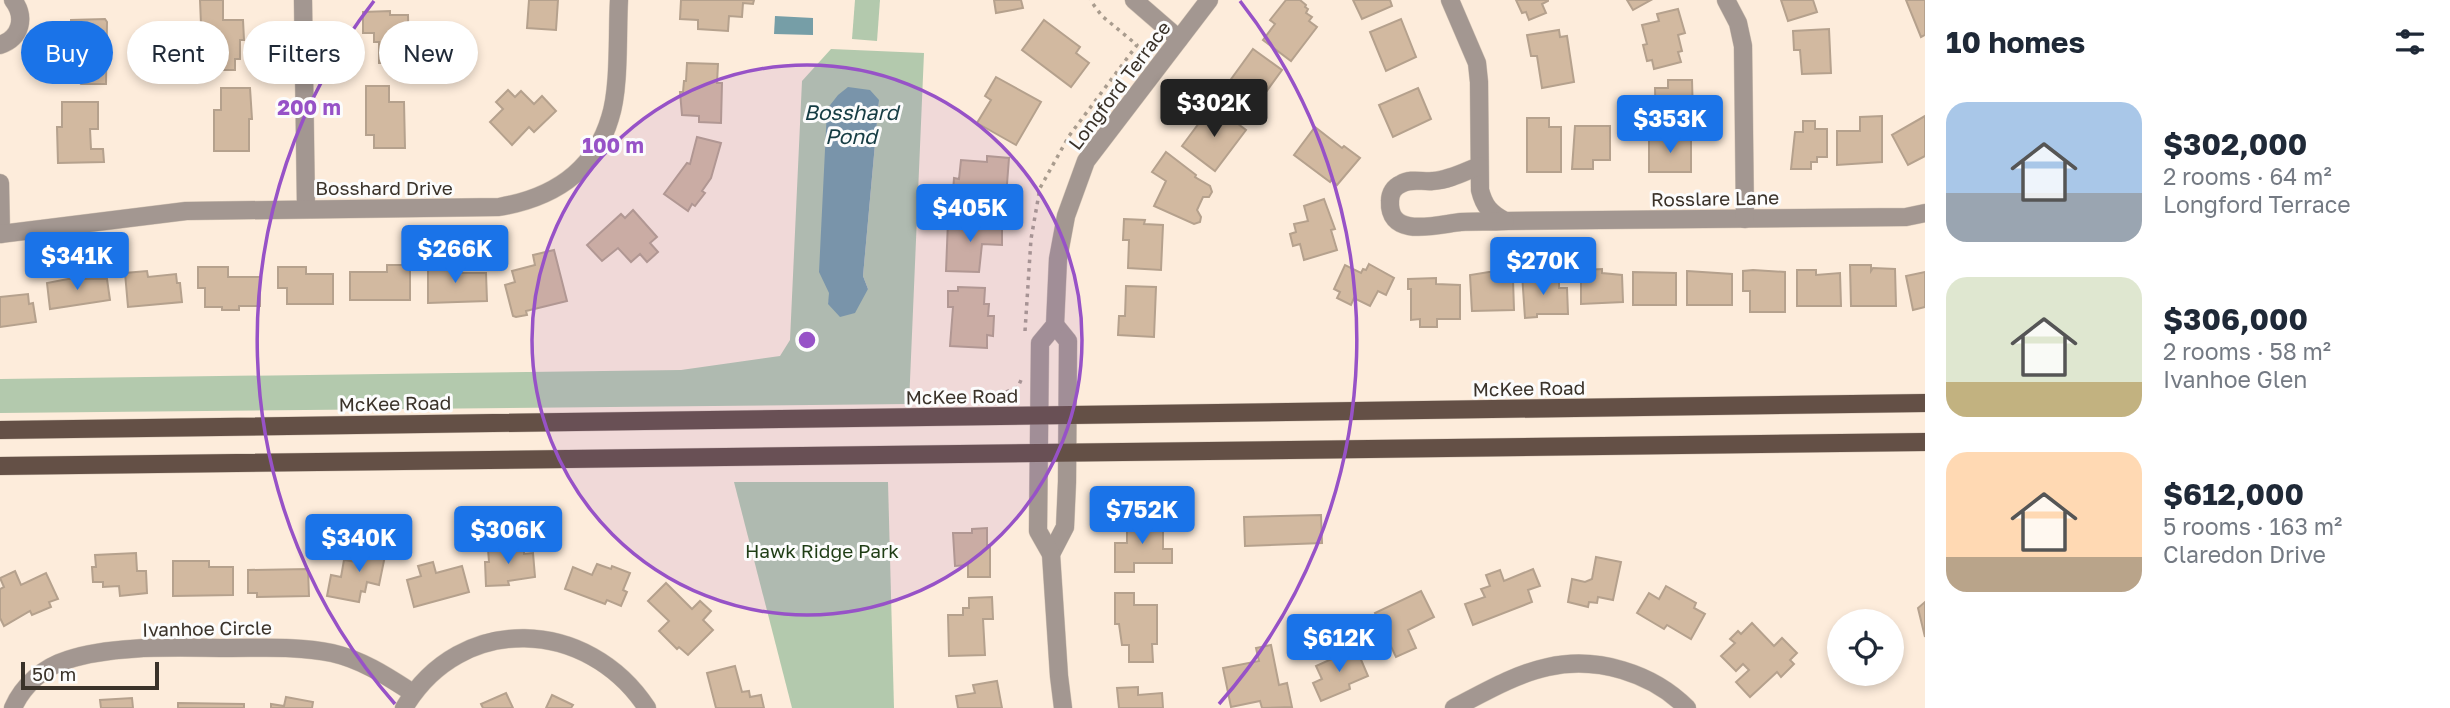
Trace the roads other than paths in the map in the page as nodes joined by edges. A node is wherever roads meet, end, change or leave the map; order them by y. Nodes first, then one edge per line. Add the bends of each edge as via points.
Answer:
1 (13, 0) edge
2 (303, 0) edge
3 (619, 0) edge
4 (1134, 0) edge
5 (1209, 0) edge
6 (1450, 0) edge
7 (1726, 0) edge
8 (1179, 39) junction
9 (0, 45) edge
10 (1479, 166) junction
11 (0, 183) edge
12 (306, 208) junction
13 (1925, 213) edge
14 (1745, 219) junction
15 (1504, 221) junction
16 (1, 234) edge
17 (1055, 325) junction
18 (1925, 403) edge
19 (1068, 415) junction
20 (1040, 416) junction
21 (0, 430) edge
22 (1925, 442) edge
23 (1039, 454) junction
24 (1068, 454) junction
25 (0, 466) edge
26 (1051, 554) junction
27 (409, 701) edge
28 (13, 708) edge
29 (646, 708) edge
30 (1063, 708) edge
31 (1454, 708) edge
32 (1687, 708) edge

1 - 9 street via 21,23 13,38
2 - 12 street
3 - 12 street, Bosshard Drive via 611,118 589,160 566,183 545,195 499,207
4 - 8 street
5 - 8 street, Longford Terrace
6 - 10 street via 1477,63
7 - 14 street via 1743,46
8 - 17 street, Longford Terrace via 1086,161 1066,216
10 - 15 street via 1483,203
10 - 15 street, Rosslare Lane via 1434,181 1399,184 1390,200 1395,217 1412,227
11 - 16 street
12 - 16 street, Bosshard Drive via 163,213
13 - 14 street, Rosslare Lane
14 - 15 street, Rosslare Lane
17 - 19 street, Longford Terrace via 1068,341
17 - 20 street, Longford Terrace via 1040,343
18 - 19 main road, McKee Road
19 - 20 main road, McKee Road
19 - 24 street, Longford Terrace
20 - 21 main road, McKee Road
20 - 23 street, Longford Terrace
22 - 24 main road
23 - 24 main road
23 - 25 main road
23 - 26 street, Longford Terrace via 1038,531
24 - 26 street, Longford Terrace via 1065,527
26 - 30 street
27 - 28 street, Ivanhoe Circle via 372,667 333,653 271,648 100,651 48,669 30,682
27 - 29 street via 458,656 504,639 530,638 557,641 596,657 627,682
31 - 32 street via 1548,667 1578,665 1639,675 1672,693

